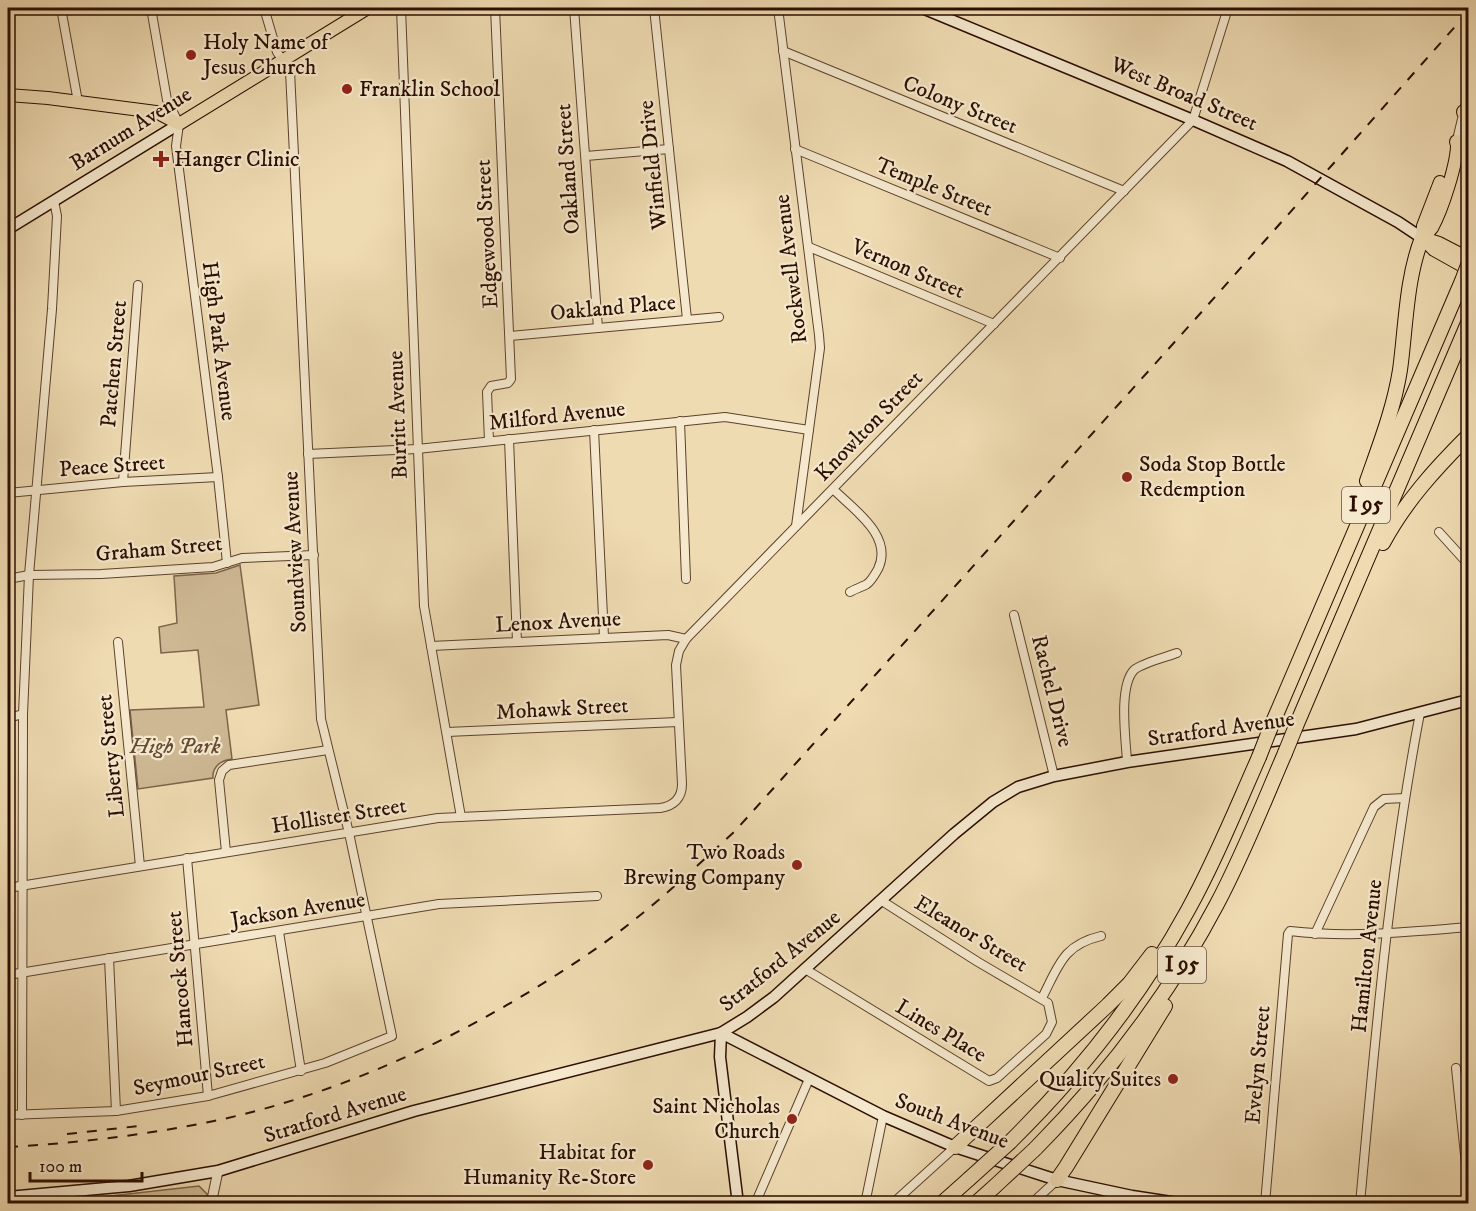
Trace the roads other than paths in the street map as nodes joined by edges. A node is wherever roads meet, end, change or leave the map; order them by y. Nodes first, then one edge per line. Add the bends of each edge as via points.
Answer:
1 (61, 8) edge
2 (151, 8) edge
3 (264, 8) edge
4 (368, 8) edge
5 (401, 8) edge
6 (495, 8) edge
7 (574, 8) edge
8 (654, 8) edge
9 (778, 8) edge
10 (922, 8) edge
11 (1228, 8) edge
12 (783, 51) junction
13 (283, 60) junction
14 (8, 95) edge
15 (1468, 96) edge
16 (78, 102) junction
17 (1466, 114) edge
18 (1193, 120) junction
19 (179, 124) junction
20 (1463, 142) edge
21 (669, 149) junction
22 (795, 149) junction
23 (586, 156) junction
24 (1124, 191) junction
25 (54, 201) junction
26 (8, 230) edge
27 (1422, 238) junction
28 (809, 247) junction
29 (1060, 258) junction
30 (1468, 258) edge
31 (1466, 272) edge
32 (138, 285) dead end
33 (719, 317) dead end
34 (687, 319) junction
35 (1468, 322) edge
36 (994, 324) junction
37 (598, 327) junction
38 (510, 336) junction
39 (680, 421) junction
40 (594, 430) junction
41 (808, 430) junction
42 (1468, 435) edge
43 (509, 439) junction
44 (489, 441) junction
45 (417, 448) junction
46 (309, 454) junction
47 (218, 477) junction
48 (123, 482) junction
49 (36, 489) junction
50 (833, 489) junction
51 (8, 493) edge
52 (796, 525) junction
53 (1438, 532) dead end
54 (314, 555) junction
55 (227, 563) junction
56 (1468, 564) edge
57 (29, 575) junction
58 (8, 579) edge
59 (686, 579) dead end
60 (850, 592) dead end
61 (1323, 606) junction
62 (1014, 615) dead end
63 (1341, 622) junction
64 (604, 638) junction
65 (686, 639) junction
66 (118, 642) dead end
67 (517, 642) junction
68 (431, 646) junction
69 (1177, 653) dead end
70 (1468, 700) edge
71 (1420, 713) junction
72 (23, 714) junction
73 (8, 718) edge
74 (678, 722) junction
75 (447, 732) junction
76 (328, 750) junction
77 (1127, 762) junction
78 (1054, 776) junction
79 (1405, 798) junction
80 (676, 801) joint
81 (461, 817) junction
82 (349, 833) junction
83 (226, 852) junction
84 (187, 858) junction
85 (140, 866) junction
86 (23, 885) junction
87 (1200, 886) junction
88 (8, 888) edge
89 (597, 896) dead end
90 (882, 901) junction
91 (1218, 902) junction
92 (365, 917) junction
93 (1468, 927) edge
94 (279, 932) junction
95 (1386, 933) junction
96 (1315, 934) junction
97 (1101, 936) dead end
98 (195, 945) junction
99 (109, 958) junction
100 (805, 969) junction
101 (23, 973) junction
102 (8, 975) edge
103 (1042, 998) junction
104 (721, 1033) junction
105 (392, 1036) joint
106 (1456, 1068) dead end
107 (301, 1071) junction
108 (809, 1079) junction
109 (208, 1096) junction
110 (116, 1111) junction
111 (8, 1115) edge
112 (22, 1115) junction
113 (883, 1116) junction
114 (955, 1147) junction
115 (218, 1171) junction
116 (1057, 1180) junction
117 (1468, 1184) edge
118 (8, 1197) edge
119 (1041, 1200) edge
120 (1131, 1200) edge
121 (211, 1203) edge
122 (738, 1203) edge
123 (755, 1203) edge
124 (865, 1203) edge
125 (892, 1203) edge
126 (941, 1203) edge
127 (975, 1203) edge
128 (1031, 1203) edge
129 (1184, 1203) edge
130 (1265, 1203) edge
131 (1360, 1203) edge

1 - 16 street
2 - 19 street via 167,100
3 - 13 street, Soundview Avenue
4 - 13 main road, Barnum Avenue
5 - 45 street, Burritt Avenue
6 - 38 street, Edgewood Street
7 - 23 street, Oakland Street
8 - 21 street, Winfield Drive
9 - 12 street, Rockwell Avenue
10 - 18 main road, West Broad Street
11 - 18 street
12 - 22 street, Rockwell Avenue
12 - 24 street, Colony Street
13 - 19 main road, Barnum Avenue
13 - 46 street, Soundview Avenue via 290,71
14 - 16 main road
15 - 17 street
16 - 19 main road via 156,112
17 - 20 street
18 - 24 street, Knowlton Street
18 - 27 main road, West Broad Street via 1287,161
19 - 25 main road, Barnum Avenue
19 - 47 street, High Park Avenue via 176,146
20 - 27 main road via 1431,230
21 - 23 street
21 - 34 street, Winfield Drive
22 - 28 street, Rockwell Avenue
22 - 29 street, Temple Street
23 - 37 street, Oakland Street
24 - 29 street, Knowlton Street
25 - 26 main road, Barnum Avenue
25 - 49 street via 57,216 52,309
27 - 30 main road, West Broad Street
27 - 31 main road, West Broad Street
27 - 61 highway via 1414,265 1393,404
28 - 36 street, Vernon Street
28 - 41 street, Rockwell Avenue via 819,348
29 - 36 street, Knowlton Street
31 - 61 highway, I 95
32 - 48 street, Patchen Street
33 - 34 street, Oakland Place
34 - 37 street, Oakland Place
35 - 63 highway, I 95
36 - 50 street, Knowlton Street
37 - 38 street, Oakland Place
38 - 44 street, Edgewood Street via 511,381 491,386 487,392
39 - 40 street, Milford Avenue
39 - 41 street, Milford Avenue via 725,417
39 - 59 street
40 - 43 street, Milford Avenue
40 - 64 street
41 - 52 street, Rockwell Avenue
42 - 63 highway via 1403,509
43 - 44 street, Milford Avenue
43 - 67 street
44 - 45 street, Milford Avenue
45 - 46 street, Milford Avenue
45 - 68 street, Burritt Avenue via 424,606
46 - 54 street, Soundview Avenue
47 - 48 street, Peace Street
47 - 55 street, High Park Avenue
48 - 49 street, Peace Street
49 - 51 street, Peace Street
49 - 57 street
50 - 52 street, Knowlton Street
50 - 60 street via 876,533 881,546 876,573 867,584
52 - 65 street, Knowlton Street
53 - 56 street
54 - 55 street, Graham Street via 242,558
54 - 76 street, Soundview Avenue via 321,719
55 - 57 street, Graham Street via 101,574
57 - 58 street, Graham Street
57 - 72 street
61 - 87 highway, I 95, bridge
62 - 78 street, Rachel Drive
63 - 91 highway, I 95, bridge
64 - 65 street, Lenox Avenue via 668,635
64 - 67 street, Lenox Avenue
65 - 74 street, Knowlton Street via 676,664
66 - 85 street, Liberty Street
67 - 68 street, Lenox Avenue
68 - 75 street, Burritt Avenue
69 - 77 street via 1135,669 1127,680
70 - 71 main road, Stratford Avenue
71 - 77 main road, Stratford Avenue via 1320,735
71 - 79 street, Hamilton Avenue
72 - 73 street
72 - 86 street
74 - 75 street, Mohawk Street
74 - 80 street, Knowlton Street via 682,784
75 - 81 street, Burritt Avenue
76 - 82 street, Soundview Avenue
76 - 83 street via 229,765 222,771 219,780
77 - 78 main road, Stratford Avenue
78 - 90 main road, Stratford Avenue via 1018,787 993,802
79 - 95 street, Hamilton Avenue
79 - 96 street via 1384,799 1374,807
80 - 81 street, Hollister Street via 660,808
81 - 82 street, Hollister Street
82 - 83 street, Hollister Street
82 - 92 street, Soundview Avenue
83 - 84 street, Hollister Street
84 - 85 street, Hollister Street
84 - 98 street, Hancock Street
85 - 86 street, Hollister Street
86 - 88 street, Hollister Street
86 - 101 street
87 - 114 highway via 1129,984
87 - 126 highway, I 95, bridge via 1168,945 1126,1008 1073,1076 1010,1142
89 - 92 street, Jackson Avenue via 438,904
90 - 100 main road, Stratford Avenue
90 - 103 street, Eleanor Street
91 - 116 highway via 1160,1015
91 - 127 highway, I 95, bridge via 1141,1026 1088,1093 1035,1149
92 - 94 street, Jackson Avenue
92 - 105 street, Soundview Avenue
93 - 95 street
94 - 98 street, Jackson Avenue
94 - 107 street
95 - 96 street
95 - 131 street, Hamilton Avenue
96 - 130 street, Evelyn Street via 1290,931
97 - 103 street via 1072,948
98 - 99 street, Jackson Avenue
98 - 109 street, Hancock Street
99 - 101 street, Jackson Avenue
99 - 110 street
100 - 103 street, Lines Place via 989,1081 1046,1034 1052,1022 1051,1010
100 - 104 main road, Stratford Avenue via 756,1011
101 - 102 street, Jackson Avenue
101 - 112 street
104 - 108 main road, South Avenue
104 - 115 main road, Stratford Avenue via 414,1111
104 - 122 main road via 721,1067
105 - 107 street, Seymour Street
106 - 117 street
107 - 109 street, Seymour Street
108 - 113 main road, South Avenue
108 - 123 street
109 - 110 street, Seymour Street
110 - 112 street, Seymour Street
111 - 112 street, Seymour Street
113 - 114 main road, South Avenue
113 - 124 street
114 - 116 main road, South Avenue
114 - 125 street
115 - 118 main road, Stratford Avenue via 129,1186
115 - 121 street
116 - 119 street
116 - 120 main road, South Avenue
119 - 128 street
120 - 129 main road, South Avenue

